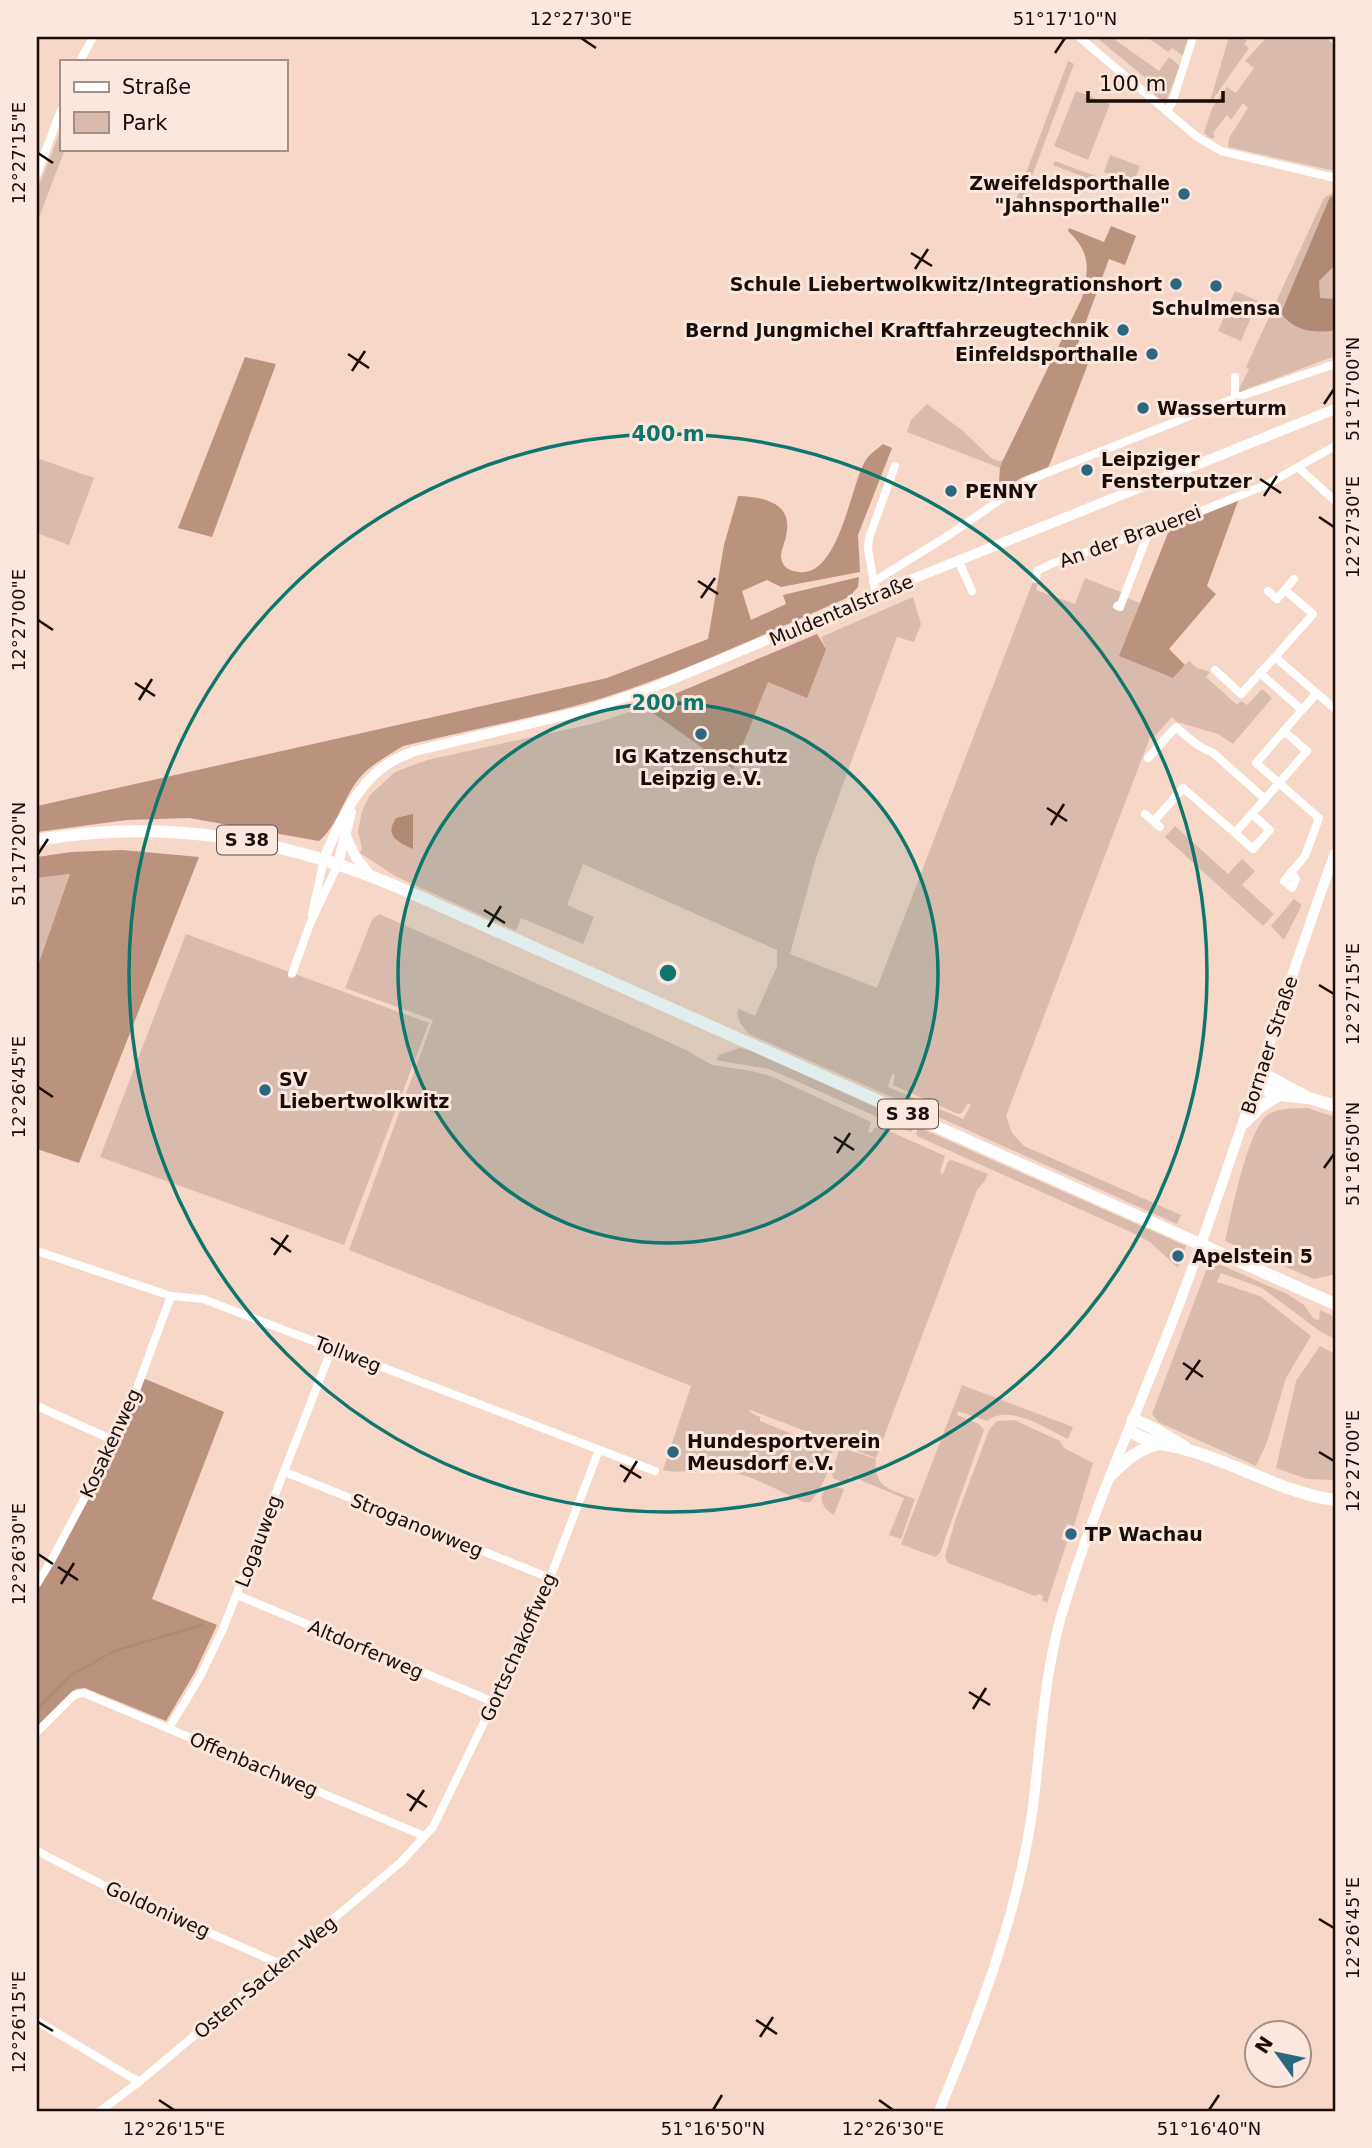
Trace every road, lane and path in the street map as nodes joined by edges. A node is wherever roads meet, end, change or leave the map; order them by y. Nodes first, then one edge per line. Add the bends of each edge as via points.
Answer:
1 (93, 37) edge
2 (1079, 37) edge
3 (1193, 37) edge
4 (81, 60) edge
5 (1167, 111) junction
6 (60, 113) edge
7 (37, 174) edge
8 (1335, 178) edge
9 (1335, 364) edge
10 (1235, 377) dead end
11 (1235, 398) junction
12 (1335, 409) edge
13 (1335, 446) edge
14 (895, 466) dead end
15 (1299, 468) junction
16 (1335, 501) edge
17 (1149, 531) junction
18 (959, 562) junction
19 (1036, 575) dead end
20 (1294, 579) dead end
21 (873, 583) junction
22 (1285, 590) junction
23 (972, 591) dead end
24 (1268, 592) dead end
25 (876, 595) junction
26 (1117, 606) dead end
27 (1275, 657) junction
28 (1215, 670) dead end
29 (1260, 673) junction
30 (1317, 693) junction
31 (1335, 709) edge
32 (1302, 710) junction
33 (1284, 731) junction
34 (1148, 758) dead end
35 (1279, 783) junction
36 (1265, 799) junction
37 (353, 804) junction
38 (1145, 814) dead end
39 (1252, 814) junction
40 (1235, 833) junction
41 (346, 836) junction
42 (37, 840) edge
43 (1335, 853) edge
44 (324, 859) junction
45 (338, 864) junction
46 (1291, 872) dead end
47 (371, 876) junction
48 (310, 923) junction
49 (292, 974) dead end
50 (1258, 1079) junction
51 (1279, 1095) junction
52 (1309, 1098) junction
53 (1335, 1106) edge
54 (1244, 1123) junction
55 (37, 1251) edge
56 (171, 1296) junction
57 (1335, 1304) edge
58 (332, 1348) junction
59 (37, 1405) edge
60 (1131, 1425) junction
61 (115, 1441) junction
62 (1157, 1445) junction
63 (598, 1451) junction
64 (1191, 1451) junction
65 (654, 1471) dead end
66 (285, 1472) junction
67 (1112, 1474) junction
68 (1335, 1500) edge
69 (550, 1578) junction
70 (38, 1579) edge
71 (237, 1595) junction
72 (494, 1702) junction
73 (169, 1728) junction
74 (37, 1732) edge
75 (424, 1836) junction
76 (37, 1851) edge
77 (280, 1964) junction
78 (37, 2021) edge
79 (139, 2082) junction
80 (100, 2111) edge
81 (939, 2111) edge

1 - 4 street
2 - 5 street
3 - 5 street
5 - 8 street via 1221,151
6 - 7 street
9 - 11 street
10 - 11 street
11 - 21 street via 1029,480
12 - 18 main road, Muldentalstraße
13 - 15 street, An der Brauerei
14 - 21 street via 869,538
15 - 16 street
15 - 17 street, An der Brauerei
17 - 19 street, An der Brauerei via 1069,557
17 - 26 street via 1121,607
18 - 23 street
18 - 25 main road, Muldentalstraße
20 - 22 street
21 - 25 street
22 - 24 street via 1278,599
22 - 27 street via 1313,614
25 - 37 main road, Muldentalstraße via 618,701 397,758 375,774
27 - 29 street
27 - 30 street
28 - 29 street via 1241,694
29 - 32 street
30 - 31 street
30 - 32 street
32 - 33 street
33 - 35 street via 1256,763
33 - 35 street via 1307,751
34 - 36 street via 1176,727
35 - 36 street
35 - 46 street via 1320,818 1305,856
36 - 39 street
37 - 41 main road, Muldentalstraße
37 - 44 main road, Muldentalstraße
38 - 40 street via 1157,824 1183,788
39 - 40 street
39 - 40 street via 1270,830 1253,849
41 - 45 main road, Muldentalstraße
41 - 47 main road
42 - 44 main road, S 38 via 96,832 192,832
43 - 50 main road, Bornaer Straße
44 - 45 main road, S 38
44 - 48 street, Muldentalstraße
45 - 47 main road, S 38
45 - 48 street, Muldentalstraße
47 - 57 main road, S 38
48 - 49 street, Muldentalstraße
50 - 51 main road
50 - 52 main road
50 - 54 main road, Bornaer Straße
51 - 52 main road
51 - 54 main road
52 - 53 main road
54 - 60 main road, Bornaer Straße
55 - 56 street, Tollweg
56 - 58 street, Tollweg via 203,1299
56 - 61 street, Kosakenweg
58 - 63 street, Tollweg
58 - 66 street, Logauweg
59 - 61 street
60 - 62 main road
60 - 64 main road via 1153,1428
60 - 67 main road, Bornaer Straße
61 - 70 street, Kosakenweg
62 - 64 main road
62 - 67 main road via 1133,1454
63 - 65 street, Tollweg
63 - 69 street, Gortschakoffweg
64 - 68 main road via 1312,1497
66 - 69 street, Stroganowweg
66 - 71 street, Logauweg
67 - 81 main road, Bornaer Straße via 1080,1556 1051,1656 1031,1822 1015,1899 984,2000
69 - 72 street, Gortschakoffweg
71 - 72 street, Altdorferweg
71 - 73 street, Logauweg via 200,1677
72 - 75 street, Gortschakoffweg via 433,1827
73 - 74 street, Offenbachweg via 84,1693 74,1695
73 - 75 street, Offenbachweg
75 - 77 street, Osten-Sacken-Weg
76 - 77 street, Goldoniweg
77 - 79 street, Osten-Sacken-Weg
78 - 79 street
79 - 80 street, Osten-Sacken-Weg

